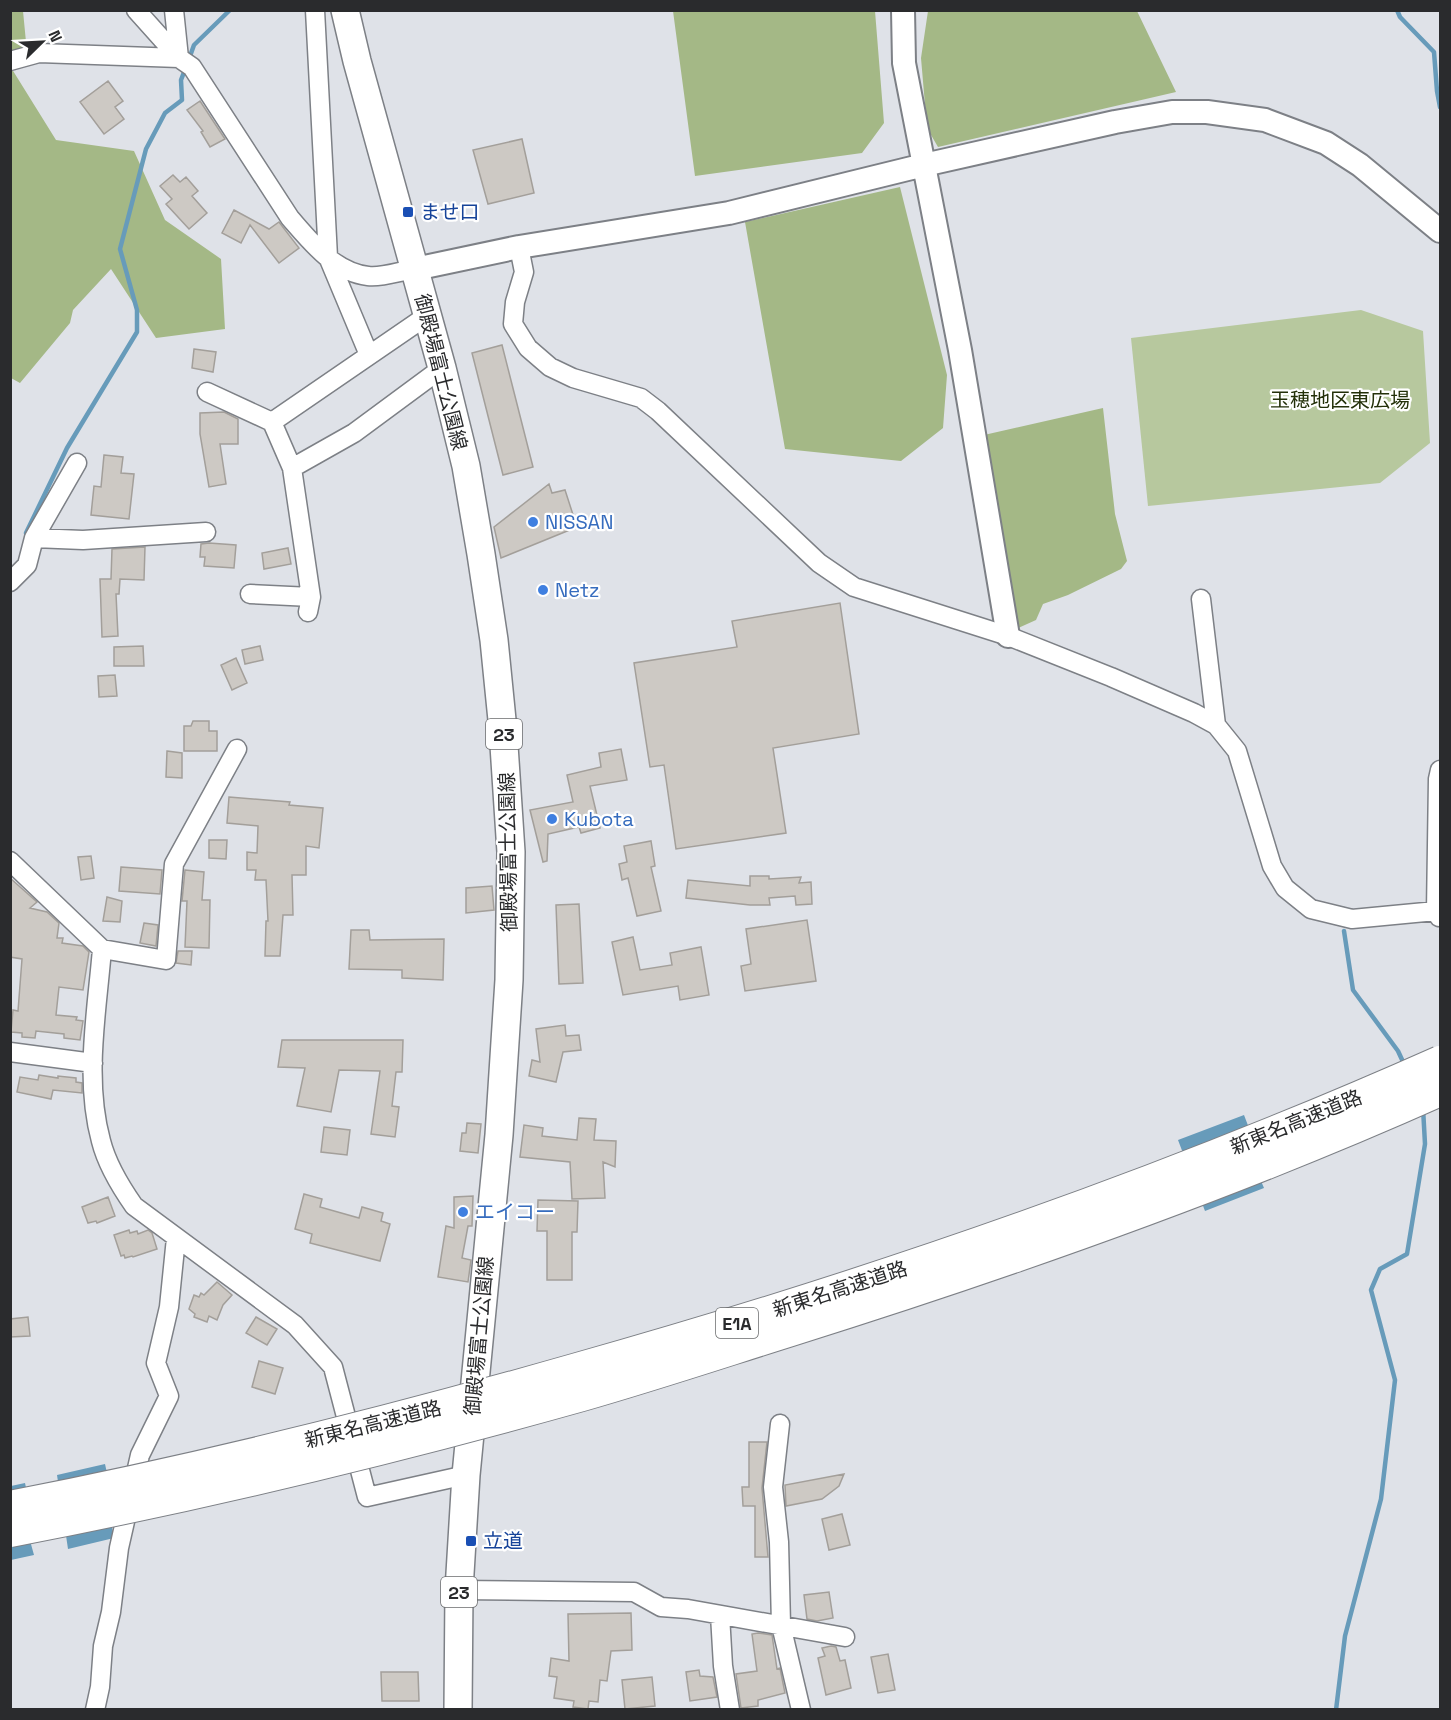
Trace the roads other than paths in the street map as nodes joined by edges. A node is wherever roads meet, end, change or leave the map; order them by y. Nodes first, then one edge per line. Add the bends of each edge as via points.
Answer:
1 (136, 10) edge
2 (174, 10) edge
3 (315, 10) edge
4 (345, 10) edge
5 (903, 10) edge
6 (179, 58) junction
7 (10, 61) edge
8 (924, 165) junction
9 (1440, 231) edge
10 (519, 247) junction
11 (328, 257) junction
12 (415, 269) junction
13 (428, 315) junction
14 (369, 355) junction
15 (442, 368) junction
16 (207, 392) dead end
17 (272, 422) junction
18 (77, 462) dead end
19 (292, 468) junction
20 (206, 532) dead end
21 (34, 538) junction
22 (10, 582) edge
23 (250, 594) dead end
24 (1201, 599) dead end
25 (1008, 636) junction
26 (1216, 725) junction
27 (237, 749) dead end
28 (1440, 770) edge
29 (10, 861) edge
30 (1439, 913) edge
31 (102, 949) junction
32 (10, 1052) edge
33 (1440, 1062) edge
34 (93, 1064) junction
35 (1440, 1090) edge
36 (176, 1238) junction
37 (780, 1424) dead end
38 (466, 1475) junction
39 (10, 1507) edge
40 (10, 1531) edge
41 (459, 1590) junction
42 (720, 1615) junction
43 (781, 1625) junction
44 (844, 1637) dead end
45 (95, 1710) edge
46 (458, 1710) edge
47 (730, 1710) edge
48 (801, 1710) edge

1 - 6 street
2 - 6 street
3 - 11 street
4 - 12 main road, 御殿場富士公園線 / 23
5 - 8 street via 904,63
6 - 7 street via 39,53
6 - 11 street via 192,67 290,218
8 - 9 street via 1114,122 1173,112 1207,112 1265,120 1326,143 1360,165
8 - 10 street via 729,213
8 - 25 street
10 - 12 street
10 - 25 street via 524,272 513,324 528,348 550,367 641,398 819,563 854,586
11 - 12 street via 344,270 370,277
11 - 14 street
12 - 13 main road, 御殿場富士公園線 / 23
13 - 14 street
13 - 15 main road, 御殿場富士公園線 / 23
14 - 17 street
15 - 19 street via 354,433
15 - 38 main road, 御殿場富士公園線 / 23 via 466,466 491,618 511,852 509,980 500,1111
16 - 17 street
17 - 19 street
18 - 21 street
19 - 23 street via 310,604
20 - 21 street via 83,540
21 - 22 street via 27,565
24 - 26 street
25 - 26 street
26 - 30 street via 1237,751 1272,866 1285,888 1311,909 1352,919
27 - 31 street via 174,864 166,960
28 - 30 street
29 - 31 street
31 - 34 street
32 - 34 street
33 - 39 highway, 新東名高速道路 / E1A, bridge via 1161,1176 995,1237 708,1332 416,1415
34 - 36 street via 94,1107 101,1142 117,1181 134,1206
35 - 40 highway, 新東名高速道路 / E1A, bridge via 1210,1184 1026,1252 618,1384 276,1475
36 - 38 street via 296,1325 333,1367 367,1497
36 - 45 street via 169,1307 156,1363 170,1396 140,1455 119,1548
37 - 43 street via 773,1487
38 - 41 main road, 御殿場富士公園線 / 23
41 - 42 street via 634,1592 661,1607
41 - 46 main road, 御殿場富士公園線 / 23
42 - 43 street
42 - 47 street
43 - 44 street
43 - 48 street

